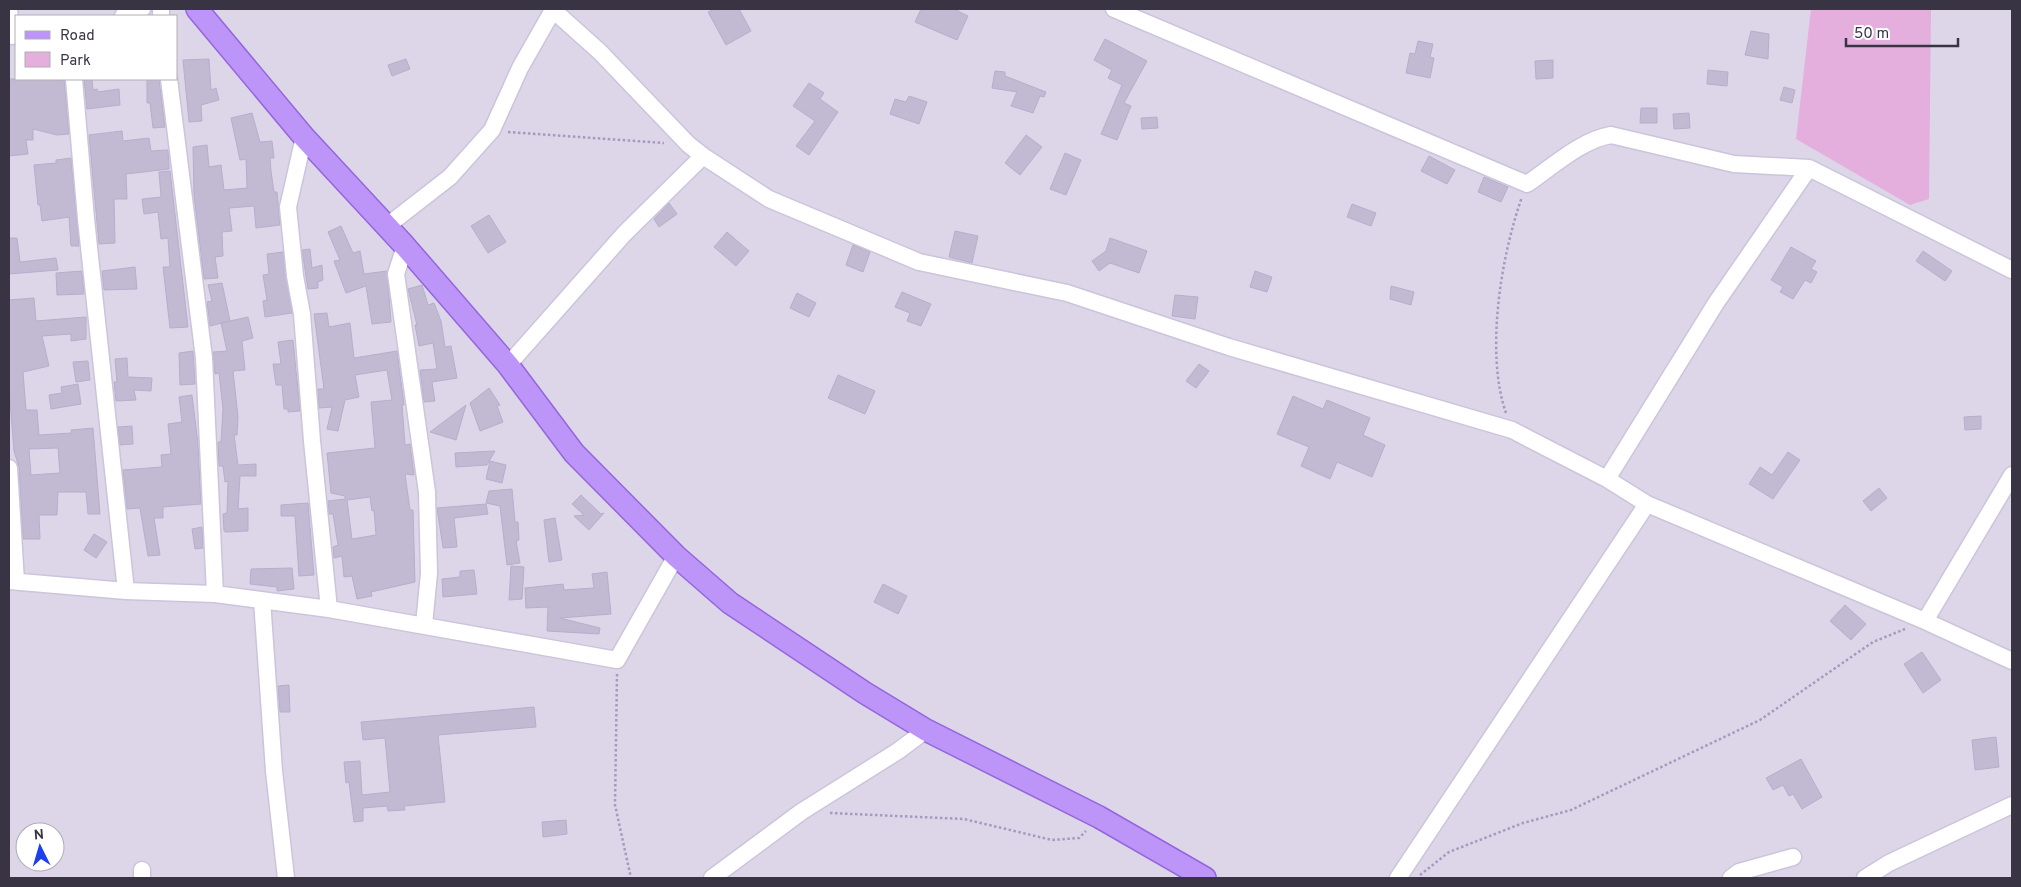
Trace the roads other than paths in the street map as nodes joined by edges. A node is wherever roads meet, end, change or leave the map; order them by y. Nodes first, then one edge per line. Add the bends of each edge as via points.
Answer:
1 (9, 9) edge
2 (142, 9) edge
3 (197, 9) edge
4 (552, 9) edge
5 (1114, 9) edge
6 (126, 15) edge
7 (12, 36) edge
8 (74, 80) edge
9 (169, 80) edge
10 (304, 137) junction
11 (703, 156) junction
12 (1809, 168) junction
13 (387, 226) junction
14 (405, 246) junction
15 (2012, 270) edge
16 (508, 365) junction
17 (9, 468) edge
18 (2012, 475) edge
19 (1606, 479) junction
20 (1647, 504) junction
21 (676, 556) junction
22 (13, 581) edge
23 (126, 591) junction
24 (215, 594) junction
25 (262, 600) junction
26 (329, 609) junction
27 (1925, 621) junction
28 (424, 625) junction
29 (2012, 661) edge
30 (926, 730) junction
31 (2012, 804) edge
32 (1793, 858) dead end
33 (286, 878) edge
34 (712, 878) edge
35 (1205, 878) edge
36 (1398, 878) edge
37 (1731, 878) edge
38 (1865, 878) edge

1 - 7 street
2 - 6 street
3 - 10 main road
4 - 11 street via 600,52
4 - 13 street via 492,130 450,177
5 - 12 street via 1527,184 1583,146 1611,135 1734,164
8 - 23 street
9 - 24 street via 204,358
10 - 13 main road
10 - 26 street via 288,207 302,314
11 - 16 street via 624,234
11 - 19 street via 770,199 919,262 1067,293 1229,347 1512,430
12 - 15 street
12 - 19 street via 1716,303
13 - 14 main road
14 - 16 main road
14 - 28 street via 396,274 427,492 429,573
16 - 21 main road via 574,453
17 - 22 street
18 - 27 street
19 - 20 street
20 - 27 street
20 - 36 street
21 - 28 street via 618,660
21 - 30 main road via 730,602
22 - 23 street
23 - 24 street
24 - 25 street
25 - 26 street
25 - 33 street via 274,771
26 - 28 street
27 - 29 street
30 - 34 street via 801,812
30 - 35 main road via 1099,817
31 - 38 street via 1889,863
32 - 37 street via 1739,872

